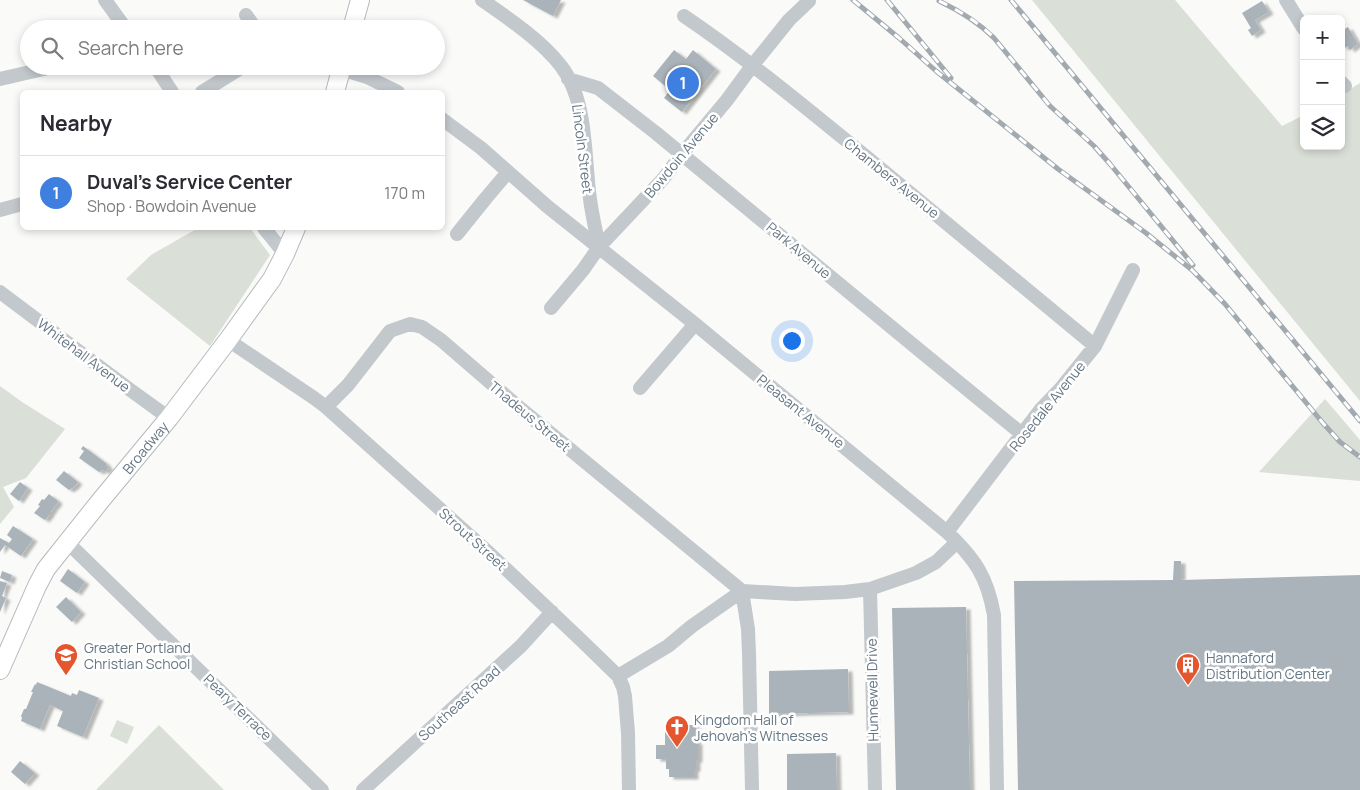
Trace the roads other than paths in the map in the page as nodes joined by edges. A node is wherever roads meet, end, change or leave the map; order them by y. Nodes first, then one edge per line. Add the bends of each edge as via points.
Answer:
1 (105, 0) edge
2 (360, 0) edge
3 (482, 0) edge
4 (809, 0) edge
5 (1286, 0) edge
6 (246, 16) dead end
7 (684, 16) dead end
8 (119, 20) edge
9 (249, 20) edge
10 (354, 20) edge
11 (1300, 23) edge
12 (752, 66) junction
13 (20, 74) edge
14 (162, 75) edge
15 (229, 75) edge
16 (340, 75) edge
17 (361, 75) edge
18 (568, 78) junction
19 (0, 79) edge
20 (171, 90) edge
21 (205, 90) edge
22 (336, 90) edge
23 (394, 90) edge
24 (445, 121) edge
25 (682, 154) junction
26 (508, 172) junction
27 (20, 205) edge
28 (0, 210) edge
29 (266, 230) edge
30 (295, 230) edge
31 (457, 234) dead end
32 (599, 247) junction
33 (285, 254) junction
34 (1133, 270) dead end
35 (0, 292) edge
36 (551, 308) dead end
37 (695, 324) junction
38 (228, 340) junction
39 (1095, 346) junction
40 (640, 388) dead end
41 (326, 407) junction
42 (169, 418) junction
43 (1022, 434) junction
44 (947, 532) junction
45 (67, 542) junction
46 (957, 542) junction
47 (870, 589) junction
48 (742, 591) junction
49 (552, 612) junction
50 (0, 670) edge
51 (618, 676) junction
52 (322, 790) edge
53 (363, 790) edge
54 (629, 790) edge
55 (752, 790) edge
56 (875, 790) edge
57 (997, 790) edge

1 - 8 street
2 - 10 main road
3 - 18 street, Lincoln Street via 537,42 561,66
4 - 12 street, Bowdoin Avenue
5 - 11 street
6 - 9 street
7 - 12 street, Chambers Avenue
12 - 25 street, Bowdoin Avenue
12 - 39 street, Chambers Avenue
13 - 19 street
14 - 20 street
15 - 21 street
16 - 22 main road
17 - 23 street
18 - 25 street, Park Avenue via 598,88
18 - 32 street, Lincoln Street via 576,95 584,134 589,198
24 - 26 street, Pleasant Avenue
25 - 32 street, Bowdoin Avenue
25 - 43 street, Park Avenue
26 - 31 street
26 - 32 street, Pleasant Avenue
27 - 28 street
29 - 33 street
30 - 33 main road, Broadway
32 - 36 street, Bowdoin Avenue
32 - 37 street, Pleasant Avenue
33 - 38 main road, Broadway via 272,279
34 - 39 street, Rosedale Avenue
35 - 42 street, Whitehall Avenue
37 - 40 street
37 - 44 street, Pleasant Avenue
38 - 41 street, Strout Street
38 - 42 main road, Broadway
39 - 43 street, Rosedale Avenue
41 - 48 street, Thadeus Street via 348,385 390,331 410,324 422,327
41 - 49 street, Strout Street
42 - 45 main road, Broadway
43 - 44 street, Rosedale Avenue
44 - 46 street, Pleasant Avenue
45 - 50 main road, Broadway via 36,586
45 - 52 street, Peary Terrace
46 - 47 street via 936,562 916,573
46 - 57 street, Pleasant Avenue via 978,568 991,596
47 - 48 street via 794,594
47 - 56 street, Hunnewell Drive
48 - 51 street via 668,646
48 - 55 street via 749,645
49 - 51 street, Strout Street
49 - 53 street, Southeast Road via 522,646
51 - 54 street, Strout Street via 625,696

